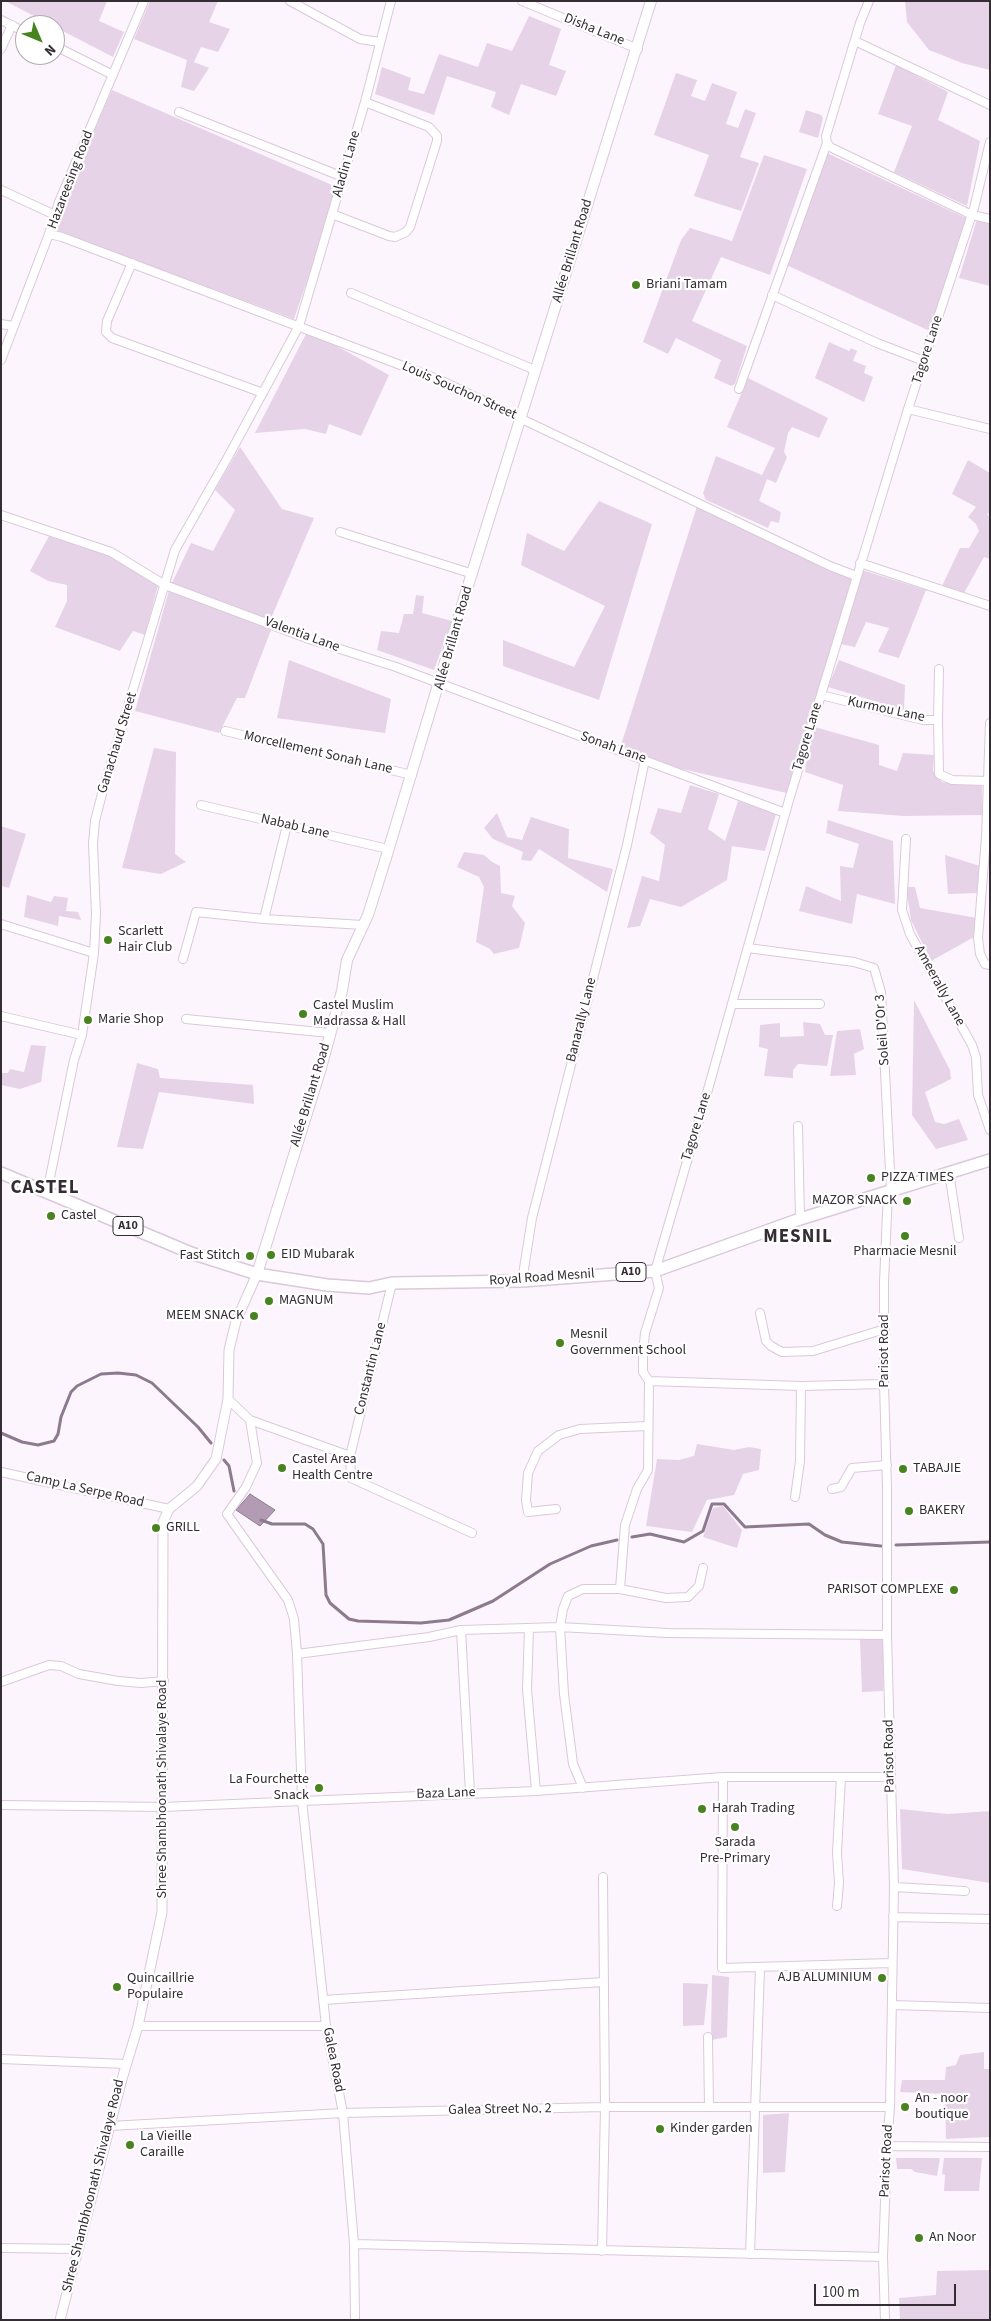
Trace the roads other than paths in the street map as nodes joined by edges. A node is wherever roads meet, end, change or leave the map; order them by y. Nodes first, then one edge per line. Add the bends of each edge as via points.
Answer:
1 (144, 1) edge
2 (290, 1) edge
3 (391, 1) edge
4 (522, 1) edge
5 (651, 1) edge
6 (869, 1) edge
7 (1, 20) edge
8 (12, 25) junction
9 (15, 27) edge
10 (855, 41) junction
11 (379, 42) junction
12 (638, 48) junction
13 (1, 49) edge
14 (65, 51) edge
15 (113, 76) junction
16 (365, 102) junction
17 (990, 106) edge
18 (179, 112) dead end
19 (827, 142) junction
20 (990, 142) edge
21 (343, 177) junction
22 (1, 190) edge
23 (973, 211) junction
24 (332, 214) junction
25 (55, 215) junction
26 (990, 219) edge
27 (49, 234) junction
28 (132, 263) junction
29 (351, 293) dead end
30 (772, 295) junction
31 (1, 324) edge
32 (13, 326) junction
33 (299, 326) junction
34 (1, 360) edge
35 (924, 361) junction
36 (536, 370) junction
37 (739, 389) dead end
38 (263, 393) junction
39 (908, 409) junction
40 (520, 418) junction
41 (990, 429) edge
42 (1, 515) edge
43 (340, 532) dead end
44 (860, 563) junction
45 (472, 574) junction
46 (856, 576) junction
47 (165, 585) junction
48 (990, 606) edge
49 (939, 669) dead end
50 (438, 683) junction
51 (821, 695) junction
52 (938, 720) junction
53 (990, 723) edge
54 (224, 732) dead end
55 (645, 760) junction
56 (412, 775) junction
57 (987, 781) junction
58 (201, 804) dead end
59 (785, 813) junction
60 (287, 825) junction
61 (906, 839) dead end
62 (388, 849) junction
63 (264, 919) junction
64 (1, 924) edge
65 (363, 925) junction
66 (748, 948) junction
67 (94, 953) junction
68 (183, 959) dead end
69 (990, 966) edge
70 (732, 1004) junction
71 (820, 1004) dead end
72 (1, 1016) edge
73 (186, 1019) dead end
74 (330, 1033) junction
75 (82, 1035) junction
76 (798, 1126) dead end
77 (990, 1130) edge
78 (990, 1160) edge
79 (949, 1172) junction
80 (1, 1173) edge
81 (889, 1191) junction
82 (48, 1192) junction
83 (800, 1219) junction
84 (959, 1238) dead end
85 (655, 1271) junction
86 (257, 1274) junction
87 (522, 1281) junction
88 (392, 1283) junction
89 (760, 1313) dead end
90 (885, 1329) junction
91 (649, 1381) junction
92 (884, 1384) junction
93 (801, 1386) junction
94 (228, 1399) junction
95 (250, 1420) junction
96 (647, 1426) junction
97 (350, 1456) junction
98 (887, 1465) junction
99 (1, 1472) edge
100 (832, 1489) dead end
101 (795, 1497) dead end
102 (168, 1509) junction
103 (556, 1509) dead end
104 (472, 1533) dead end
105 (703, 1568) dead end
106 (620, 1589) junction
107 (560, 1627) junction
108 (461, 1630) junction
109 (530, 1630) junction
110 (887, 1635) junction
111 (297, 1654) junction
112 (164, 1681) junction
113 (1, 1682) edge
114 (723, 1777) junction
115 (840, 1777) junction
116 (890, 1777) junction
117 (582, 1788) junction
118 (536, 1791) junction
119 (470, 1794) junction
120 (302, 1800) junction
121 (1, 1805) edge
122 (163, 1807) junction
123 (603, 1877) dead end
124 (894, 1887) junction
125 (965, 1891) dead end
126 (837, 1906) dead end
127 (893, 1917) junction
128 (990, 1919) edge
129 (891, 1963) junction
130 (760, 1968) junction
131 (603, 1982) junction
132 (323, 2000) junction
133 (892, 2005) junction
134 (990, 2008) edge
135 (138, 2026) junction
136 (326, 2026) junction
137 (708, 2037) dead end
138 (1, 2058) edge
139 (126, 2064) junction
140 (709, 2107) junction
141 (754, 2107) junction
142 (890, 2107) junction
143 (605, 2108) junction
144 (343, 2113) junction
145 (110, 2126) junction
146 (887, 2146) junction
147 (990, 2147) edge
148 (354, 2244) junction
149 (1, 2248) edge
150 (78, 2249) junction
151 (602, 2251) junction
152 (750, 2254) junction
153 (883, 2257) junction
154 (60, 2320) edge
155 (355, 2320) edge
156 (885, 2320) edge

1 - 15 street, Hazareesing Road
2 - 11 street via 360,39
3 - 11 street, Aladin Lane
4 - 12 street, Disha Lane
5 - 12 main road, Allée Brillant Road
6 - 10 street
7 - 8 street
8 - 9 street
8 - 13 street
10 - 17 street
10 - 19 street via 826,136
11 - 16 street, Aladin Lane
12 - 36 main road, Allée Brillant Road
14 - 15 street
15 - 25 street, Hazareesing Road
16 - 21 street, Aladin Lane
16 - 24 street via 429,127 437,141 406,232 389,236
18 - 21 street
19 - 23 street via 830,147
19 - 30 street
20 - 23 street, Tagore Lane
21 - 24 street, Aladin Lane
22 - 25 street
23 - 26 street
23 - 35 street, Tagore Lane
24 - 33 street, Aladin Lane
25 - 27 street, Hazareesing Road
27 - 28 street, Louis Souchon Street
27 - 32 street, Hazareesing Road
28 - 33 street, Louis Souchon Street
28 - 38 street via 108,321 106,332 112,338
29 - 36 street
30 - 35 street
30 - 37 street
31 - 32 street
32 - 34 street, Hazareesing Road
33 - 38 street, Ganachaud Street
33 - 40 street, Louis Souchon Street via 440,380
35 - 39 street, Tagore Lane
36 - 40 main road, Allée Brillant Road
38 - 47 street, Ganachaud Street via 175,550
39 - 41 street
39 - 44 street, Tagore Lane
40 - 45 main road, Allée Brillant Road
40 - 46 street, Louis Souchon Street
42 - 47 street, Valentia Lane via 111,552
43 - 45 street
44 - 46 street, Tagore Lane
44 - 48 street
45 - 50 main road, Allée Brillant Road
46 - 51 street, Tagore Lane
47 - 50 street, Valentia Lane
47 - 67 street, Ganachaud Street via 95,821
49 - 52 street
50 - 55 street, Sonah Lane
50 - 56 main road, Allée Brillant Road
51 - 52 street, Kurmou Lane via 922,720
51 - 59 street, Tagore Lane
52 - 57 street, Kurmou Lane via 939,774 952,780
53 - 57 street
54 - 56 street, Morcellement Sonah Lane
55 - 59 street, Sonah Lane
55 - 87 street, Banarally Lane via 627,845 532,1218
56 - 62 main road, Allée Brillant Road
57 - 69 street via 978,938 980,954 985,964
58 - 60 street, Nabab Lane
59 - 66 street, Tagore Lane
60 - 62 street, Nabab Lane
60 - 63 street
61 - 77 street, Ameerally Lane via 902,910 910,934 972,1045 976,1057 978,1095
62 - 65 main road, Allée Brillant Road
63 - 65 street
63 - 68 street via 196,912
64 - 67 street
65 - 74 main road, Allée Brillant Road via 347,960
66 - 70 street, Tagore Lane
66 - 81 street, Soleil D'Or 3 via 854,962 874,968 881,992
67 - 75 street, Ganachaud Street
70 - 71 street
70 - 85 street, Tagore Lane
72 - 75 street
73 - 74 street
74 - 86 main road, Allée Brillant Road
75 - 82 street, Ganachaud Street via 74,1060
76 - 83 street
78 - 79 main road, Royal Road Mesnil / A10
79 - 81 main road, Royal Road Mesnil / A10
79 - 84 street
80 - 82 main road, A10
81 - 83 main road, Royal Road Mesnil / A10
81 - 90 street, Parisot Road
82 - 86 main road, A10 via 191,1253
83 - 85 main road, Royal Road Mesnil / A10
85 - 87 main road, Royal Road Mesnil / A10
85 - 91 street via 660,1288 645,1333 643,1354 643,1372
86 - 88 main road, Royal Road Mesnil / A10 via 335,1286 369,1288
86 - 94 street via 236,1321 229,1350
87 - 88 main road, Royal Road Mesnil / A10
88 - 97 street, Constantin Lane
89 - 90 street via 766,1341 782,1352 813,1351
90 - 92 street, Parisot Road
91 - 93 street
91 - 96 street
92 - 93 street
92 - 98 street, Parisot Road
93 - 101 street via 800,1461
94 - 95 street
94 - 102 street via 216,1459 197,1486
95 - 97 street
95 - 111 street, Galea Road via 257,1463 246,1487 227,1511 288,1600 294,1619
96 - 103 street via 580,1429 559,1435 538,1451 528,1472 528,1512
96 - 106 street via 648,1470 637,1489 625,1525
97 - 104 street via 351,1478
98 - 100 street via 852,1468 841,1487
98 - 110 street, Parisot Road
99 - 102 street, Camp La Serpe Road
102 - 112 street, Shree Shambhoonath Shivalaye Road via 162,1531
105 - 106 street via 699,1586 688,1597 666,1598
106 - 107 street via 583,1589 568,1596
107 - 109 street
107 - 110 street via 668,1633
107 - 117 street via 568,1731 573,1764
108 - 109 street
108 - 111 street
108 - 119 street
109 - 118 street via 527,1689
110 - 116 street, Parisot Road
111 - 120 street, Galea Road
112 - 113 street via 118,1680 49,1665
112 - 122 street, Shree Shambhoonath Shivalaye Road
114 - 115 street, Baza Lane
114 - 117 street, Baza Lane
114 - 130 street via 722,1968
115 - 116 street, Baza Lane
115 - 126 street
116 - 124 street, Parisot Road
117 - 118 street, Baza Lane
118 - 119 street, Baza Lane
119 - 120 street, Baza Lane
120 - 122 street, Baza Lane
120 - 132 street, Galea Road
121 - 122 street, Baza Lane
122 - 135 street, Shree Shambhoonath Shivalaye Road via 162,1912
123 - 131 street
124 - 125 street
124 - 127 street, Parisot Road
127 - 128 street
127 - 129 street, Parisot Road
129 - 130 street
129 - 133 street, Parisot Road
130 - 141 street
131 - 132 street
131 - 143 street
132 - 136 street, Galea Road
133 - 134 street
133 - 142 street, Parisot Road
135 - 136 street
135 - 139 street, Shree Shambhoonath Shivalaye Road
136 - 144 street, Galea Road
137 - 140 street
138 - 139 street
139 - 145 street, Shree Shambhoonath Shivalaye Road
140 - 141 street, Galea Street No. 2
140 - 143 street, Galea Street No. 2
141 - 142 street, Galea Street No. 2
141 - 152 street
142 - 146 street, Parisot Road
143 - 144 street, Galea Street No. 2
143 - 151 street
144 - 145 street, Galea Street No. 2
144 - 148 street, Galea Road
145 - 150 street, Shree Shambhoonath Shivalaye Road
146 - 147 street
146 - 153 street, Parisot Road
148 - 151 street
148 - 155 street, Galea Road
149 - 150 street
150 - 154 street, Shree Shambhoonath Shivalaye Road
151 - 152 street
152 - 153 street
153 - 156 street, Parisot Road

